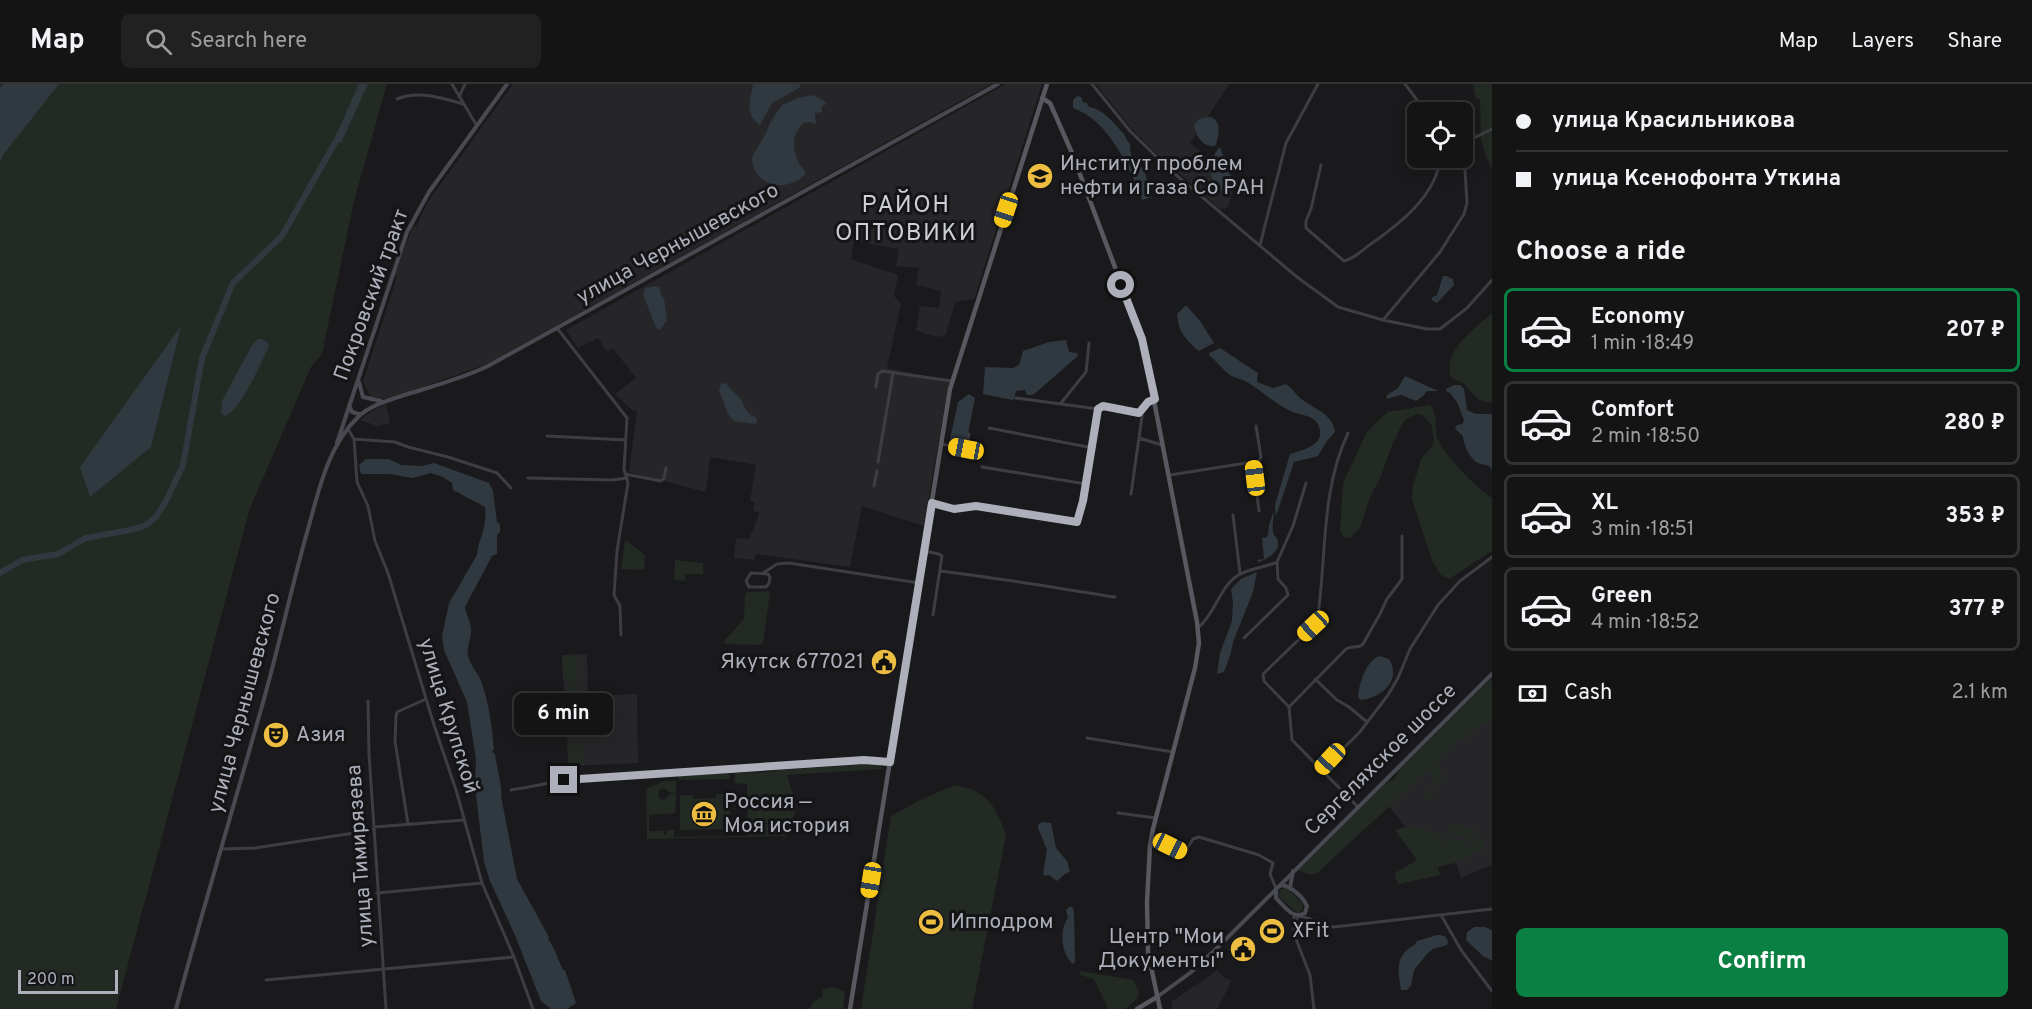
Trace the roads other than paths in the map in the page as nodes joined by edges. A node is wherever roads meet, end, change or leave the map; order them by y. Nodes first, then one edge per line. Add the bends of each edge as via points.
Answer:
1 (452, 84) edge
2 (465, 84) edge
3 (507, 84) edge
4 (998, 84) edge
5 (1047, 84) edge
6 (1092, 84) edge
7 (1317, 84) edge
8 (1406, 84) edge
9 (459, 97) junction
10 (1042, 98) junction
11 (397, 99) dead end
12 (1419, 102) edge
13 (463, 104) junction
14 (477, 126) junction
15 (1492, 129) edge
16 (1473, 138) edge
17 (1321, 165) dead end
18 (1438, 168) edge
19 (1465, 168) edge
20 (1260, 245) junction
21 (1492, 280) edge
22 (1383, 320) junction
23 (557, 328) junction
24 (1089, 344) dead end
25 (893, 373) junction
26 (359, 381) junction
27 (952, 381) junction
28 (876, 387) dead end
29 (363, 398) junction
30 (1016, 398) dead end
31 (1155, 399) junction
32 (385, 401) junction
33 (350, 402) junction
34 (1061, 404) junction
35 (1098, 409) junction
36 (362, 413) junction
37 (1139, 413) junction
38 (1256, 426) dead end
39 (989, 428) dead end
40 (348, 429) junction
41 (1348, 433) dead end
42 (969, 434) dead end
43 (547, 436) dead end
44 (1139, 438) junction
45 (354, 439) junction
46 (626, 440) junction
47 (337, 443) junction
48 (941, 444) junction
49 (1164, 446) junction
50 (1093, 448) junction
51 (878, 462) dead end
52 (1253, 462) junction
53 (982, 467) dead end
54 (666, 468) dead end
55 (877, 471) dead end
56 (626, 476) junction
57 (1170, 476) junction
58 (528, 478) dead end
59 (1306, 483) dead end
60 (1086, 484) junction
61 (874, 486) dead end
62 (511, 488) dead end
63 (1131, 494) dead end
64 (932, 503) junction
65 (1259, 511) dead end
66 (1233, 515) dead end
67 (1402, 536) dead end
68 (924, 551) junction
69 (1492, 557) edge
70 (1276, 562) junction
71 (775, 566) junction
72 (940, 571) junction
73 (763, 573) junction
74 (1240, 573) junction
75 (770, 577) junction
76 (919, 583) junction
77 (1114, 597) dead end
78 (933, 615) dead end
79 (1198, 628) junction
80 (621, 635) dead end
81 (1244, 638) dead end
82 (1492, 674) edge
83 (1315, 680) junction
84 (426, 699) junction
85 (368, 701) dead end
86 (1288, 707) junction
87 (1367, 722) junction
88 (1087, 738) dead end
89 (1173, 752) junction
90 (890, 762) junction
91 (1321, 770) junction
92 (511, 790) dead end
93 (1358, 807) junction
94 (1118, 813) dead end
95 (1156, 818) junction
96 (464, 820) junction
97 (408, 824) junction
98 (374, 828) junction
99 (1150, 846) junction
100 (220, 849) junction
101 (1293, 870) junction
102 (482, 883) junction
103 (1276, 888) junction
104 (1290, 888) junction
105 (377, 893) junction
106 (1276, 898) junction
107 (1262, 902) junction
108 (1492, 909) edge
109 (1305, 913) junction
110 (1441, 915) junction
111 (1296, 916) junction
112 (1311, 920) junction
113 (514, 957) junction
114 (383, 969) junction
115 (267, 980) dead end
116 (1492, 991) edge
117 (1157, 997) junction
118 (176, 1009) edge
119 (386, 1009) edge
120 (533, 1009) edge
121 (850, 1009) edge
122 (1137, 1009) edge
123 (1160, 1009) edge
124 (1314, 1009) edge

1 - 9 street
2 - 9 street
3 - 14 main road, Покровский тракт
4 - 23 main road, улица Чернышевского
5 - 10 main road
6 - 20 street via 1146,148
7 - 20 street via 1286,143
8 - 12 street
9 - 13 street
10 - 27 main road
10 - 31 main road via 1050,103 1072,153 1138,327
11 - 13 street via 412,94
13 - 14 street
14 - 26 main road, Покровский тракт via 429,192 407,232
15 - 16 street
17 - 18 street via 1305,225 1344,261 1381,238 1419,201
19 - 22 street via 1467,203 1459,225
20 - 22 street via 1327,300 1351,312
21 - 22 street via 1467,308 1440,329
23 - 32 main road, улица Чернышевского via 475,372
23 - 46 street via 627,418
24 - 34 street via 1086,372
25 - 27 street
25 - 28 street via 879,372
25 - 51 street
26 - 29 main road
26 - 33 main road, Покровский тракт
27 - 48 main road
29 - 32 main road
29 - 33 main road via 356,397
29 - 36 main road via 367,406
30 - 34 street
31 - 37 street
31 - 49 main road
32 - 36 main road, улица Чернышевского
33 - 36 main road via 352,412
33 - 47 main road, Покровский тракт
34 - 35 street
35 - 37 street via 1103,406
35 - 50 street
36 - 40 main road, улица Чернышевского
37 - 44 street via 1143,421
38 - 52 street via 1261,460
39 - 50 street
40 - 45 street, улица Крупской
40 - 47 main road, улица Чернышевского
41 - 86 street via 1330,497 1317,622 1263,674 1264,681
42 - 48 street via 966,449
43 - 46 street
44 - 49 street
44 - 63 street
45 - 62 street via 395,442 448,457 497,473
45 - 84 street, улица Крупской via 357,482 368,506 375,541
46 - 56 street
47 - 100 main road, улица Чернышевского via 287,603
48 - 64 main road
49 - 57 main road
50 - 60 street
52 - 57 street
52 - 65 street
53 - 60 street
54 - 56 street via 660,481
55 - 61 street
56 - 58 street via 612,480
56 - 80 street via 614,595 620,606
57 - 79 main road
59 - 70 street via 1293,526
60 - 64 street via 1077,522 976,506 954,509
64 - 68 main road
66 - 74 street
67 - 83 street via 1400,584 1387,599 1362,646 1347,649
68 - 72 street via 942,556
68 - 76 main road
69 - 87 street via 1460,581 1438,605 1393,687
70 - 74 street
70 - 81 street via 1278,579 1288,595
71 - 73 street
71 - 75 street
71 - 76 street via 789,562
72 - 77 street
72 - 78 street
73 - 75 street
73 - 75 street via 751,573 747,584 752,588 766,587
74 - 79 street
76 - 90 main road
79 - 89 main road via 1196,668
82 - 93 main road, Сергеляхское шоссе
83 - 86 street
83 - 87 street
84 - 96 street, улица Крупской
84 - 97 street via 396,712 395,741
85 - 98 street, улица Тимирязева
86 - 91 street via 1292,741
87 - 91 street
88 - 89 street
89 - 95 main road
90 - 92 street via 864,760 590,777
90 - 121 main road
91 - 93 street
93 - 101 main road, Сергеляхское шоссе
94 - 95 street
95 - 99 main road
96 - 97 street
96 - 102 street, улица Крупской
97 - 98 street
98 - 100 street via 255,848
98 - 105 street, улица Тимирязева
99 - 103 street via 1170,846 1185,852 1198,837 1259,855 1273,863 1270,874
99 - 117 main road via 1148,952
100 - 118 main road, улица Чернышевского
101 - 103 main road, Сергеляхское шоссе
101 - 104 main road
102 - 105 street
102 - 113 street, улица Крупской
103 - 104 main road
103 - 106 main road
103 - 107 main road, Сергеляхское шоссе
104 - 109 main road via 1305,902
105 - 114 street, улица Тимирязева
106 - 107 main road
106 - 111 main road
107 - 117 main road, Сергеляхское шоссе via 1190,973
108 - 110 street
109 - 111 main road
109 - 112 street
110 - 112 street via 1334,927
110 - 116 street
111 - 112 street
111 - 124 street via 1294,934 1310,975
113 - 114 street
113 - 120 street, улица Крупской
114 - 115 street
114 - 119 street, улица Тимирязева
117 - 122 main road, Сергеляхское шоссе
117 - 123 main road

